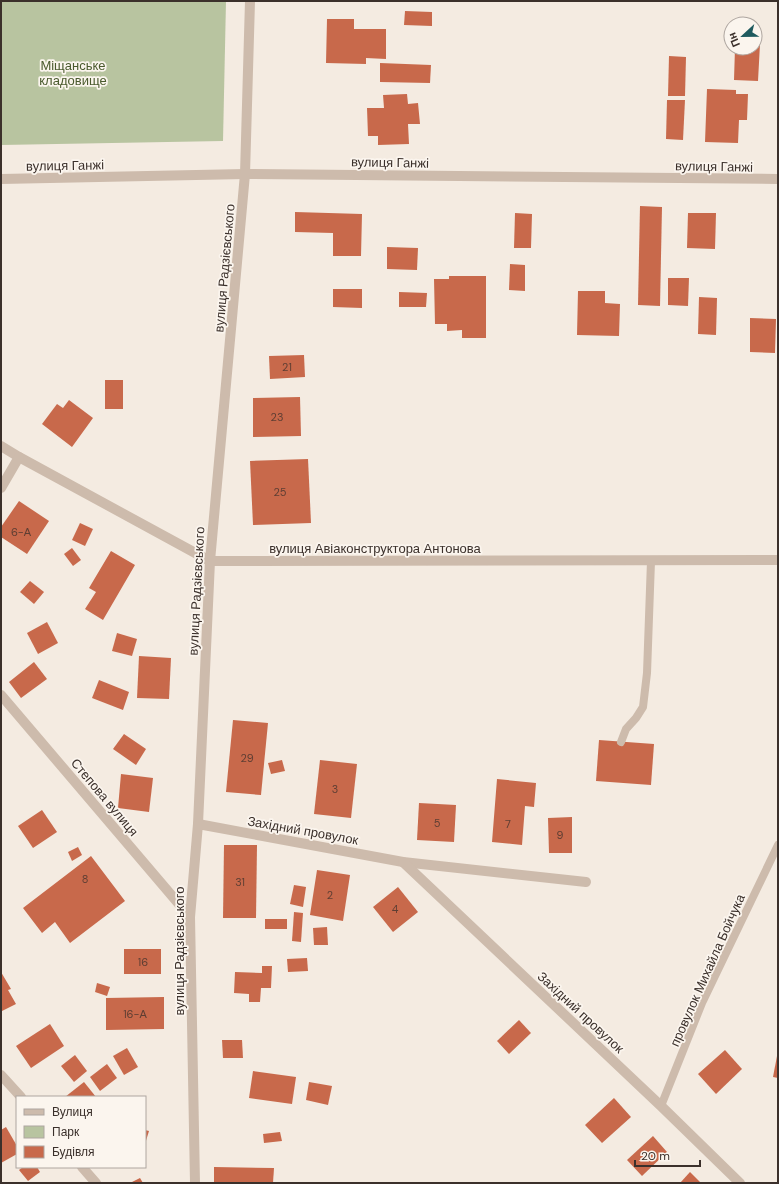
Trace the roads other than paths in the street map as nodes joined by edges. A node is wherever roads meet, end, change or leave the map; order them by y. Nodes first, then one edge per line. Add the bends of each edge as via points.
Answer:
1 (250, 1) edge
2 (245, 174) junction
3 (1, 179) edge
4 (778, 179) edge
5 (1, 446) edge
6 (18, 457) junction
7 (1, 488) edge
8 (778, 560) edge
9 (210, 561) junction
10 (652, 561) junction
11 (1, 695) edge
12 (621, 742) dead end
13 (198, 824) junction
14 (778, 845) edge
15 (403, 862) junction
16 (586, 882) dead end
17 (190, 917) junction
18 (1, 1074) edge
19 (20, 1096) edge
20 (661, 1106) junction
21 (83, 1168) edge
22 (96, 1183) edge
23 (195, 1183) edge
24 (740, 1183) edge

1 - 2 street, вулиця Радзієвського
2 - 3 street, вулиця Ганжі
2 - 4 street, вулиця Ганжі
2 - 9 street, вулиця Радзієвського
5 - 6 street, вулиця Авіаконструктора Антонова
6 - 7 street
6 - 9 street, вулиця Авіаконструктора Антонова
8 - 10 street, вулиця Авіаконструктора Антонова
9 - 10 street, вулиця Авіаконструктора Антонова
9 - 13 street, вулиця Радзієвського
10 - 12 lane via 643,707 626,729
11 - 17 street, Степова вулиця
13 - 15 street, Західний провулок
13 - 17 street, вулиця Радзієвського
14 - 20 lane, провулок Михайла Бойчука via 702,1003
15 - 16 street, Західний провулок
15 - 20 street, Західний провулок
17 - 23 street, вулиця Радзієвського
18 - 19 street
20 - 24 street, Західний провулок
21 - 22 street

